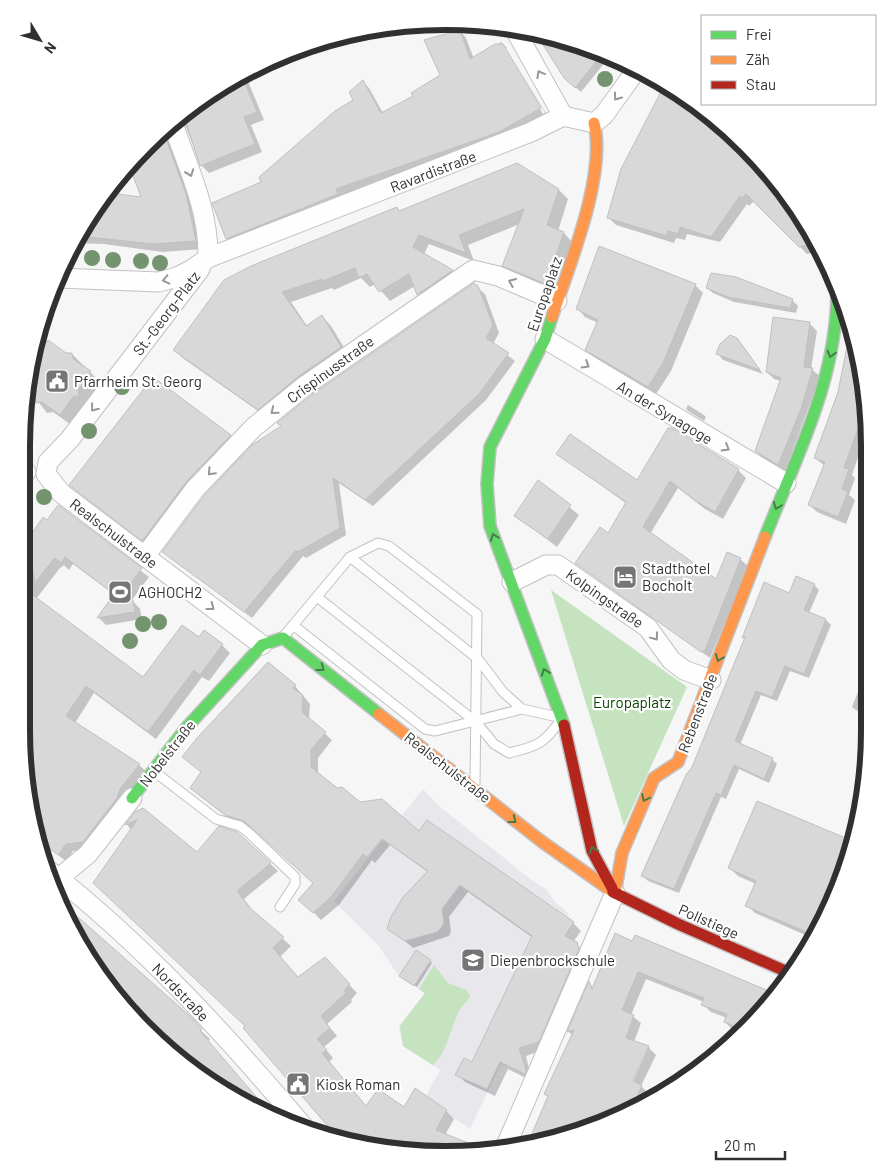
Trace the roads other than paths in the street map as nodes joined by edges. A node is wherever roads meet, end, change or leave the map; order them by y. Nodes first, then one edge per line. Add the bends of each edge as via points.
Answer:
1 (519, 37) edge
2 (633, 75) edge
3 (563, 116) junction
4 (594, 123) junction
5 (175, 130) edge
6 (208, 258) junction
7 (66, 278) edge
8 (557, 302) junction
9 (837, 307) edge
10 (545, 339) junction
11 (786, 483) junction
12 (61, 493) joint
13 (145, 556) junction
14 (350, 556) junction
15 (512, 582) junction
16 (317, 596) junction
17 (293, 625) junction
18 (283, 638) junction
19 (262, 646) junction
20 (478, 660) junction
21 (711, 680) junction
22 (522, 709) junction
23 (562, 718) junction
24 (476, 722) junction
25 (153, 771) junction
26 (475, 789) junction
27 (132, 798) joint
28 (56, 875) edge
29 (59, 882) edge
30 (615, 893) junction
31 (280, 908) dead end
32 (784, 971) edge
33 (296, 1118) edge
34 (508, 1141) edge

3 -> 1 street
2 -> 4 street via 604,115
3 - 4 street
3 - 6 street, Ravardistraße via 531,132
4 - 8 street, Europaplatz via 598,153 591,190 584,222
5 -> 6 street via 204,211
6 -> 7 street, St.-Georg-Platz via 177,278 159,282
6 -> 12 street, St.-Georg-Platz via 76,431 48,462 46,474
8 - 10 street, Europaplatz
8 -> 13 street, Crispinusstraße via 498,276 473,270 447,286 306,384 254,427 194,489
9 -> 11 street, Rebenstraße via 837,330 822,388 806,440
10 -> 11 street, An der Synagoge
15 -> 10 street, Europaplatz via 490,526 487,484 490,447
11 -> 21 street, Rebenstraße
12 - 13 street, Realschulstraße
13 -> 19 street, Realschulstraße
14 - 16 lane
14 - 20 lane
14 - 20 lane via 378,543 389,546 477,614
15 -> 21 street, Kolpingstraße via 546,565 558,566 648,628 671,660 684,670
23 -> 15 street, Europaplatz
16 - 17 lane
16 - 24 lane
17 - 18 lane
17 - 24 lane via 425,728 434,731
18 - 19 street, Nobelstraße
18 -> 26 street, Realschulstraße
19 - 25 street, Nobelstraße via 186,728
20 - 22 lane via 503,692
20 - 24 lane
21 -> 30 street, Rebenstraße via 678,762 654,778 629,833
22 - 23 lane
22 - 24 lane
23 - 24 lane via 548,738 527,749 509,753 494,744
30 -> 23 street, Europaplatz via 592,851
24 - 26 lane
25 - 27 street, Nobelstraße
25 - 31 lane via 216,819 240,826 295,877 295,884
26 -> 30 street, Realschulstraße via 541,842
27 - 28 street, Nobelstraße via 88,854
29 - 33 street, Nordstraße via 151,961
30 - 32 street, Pollstiege
30 - 34 street, Rebenstraße

